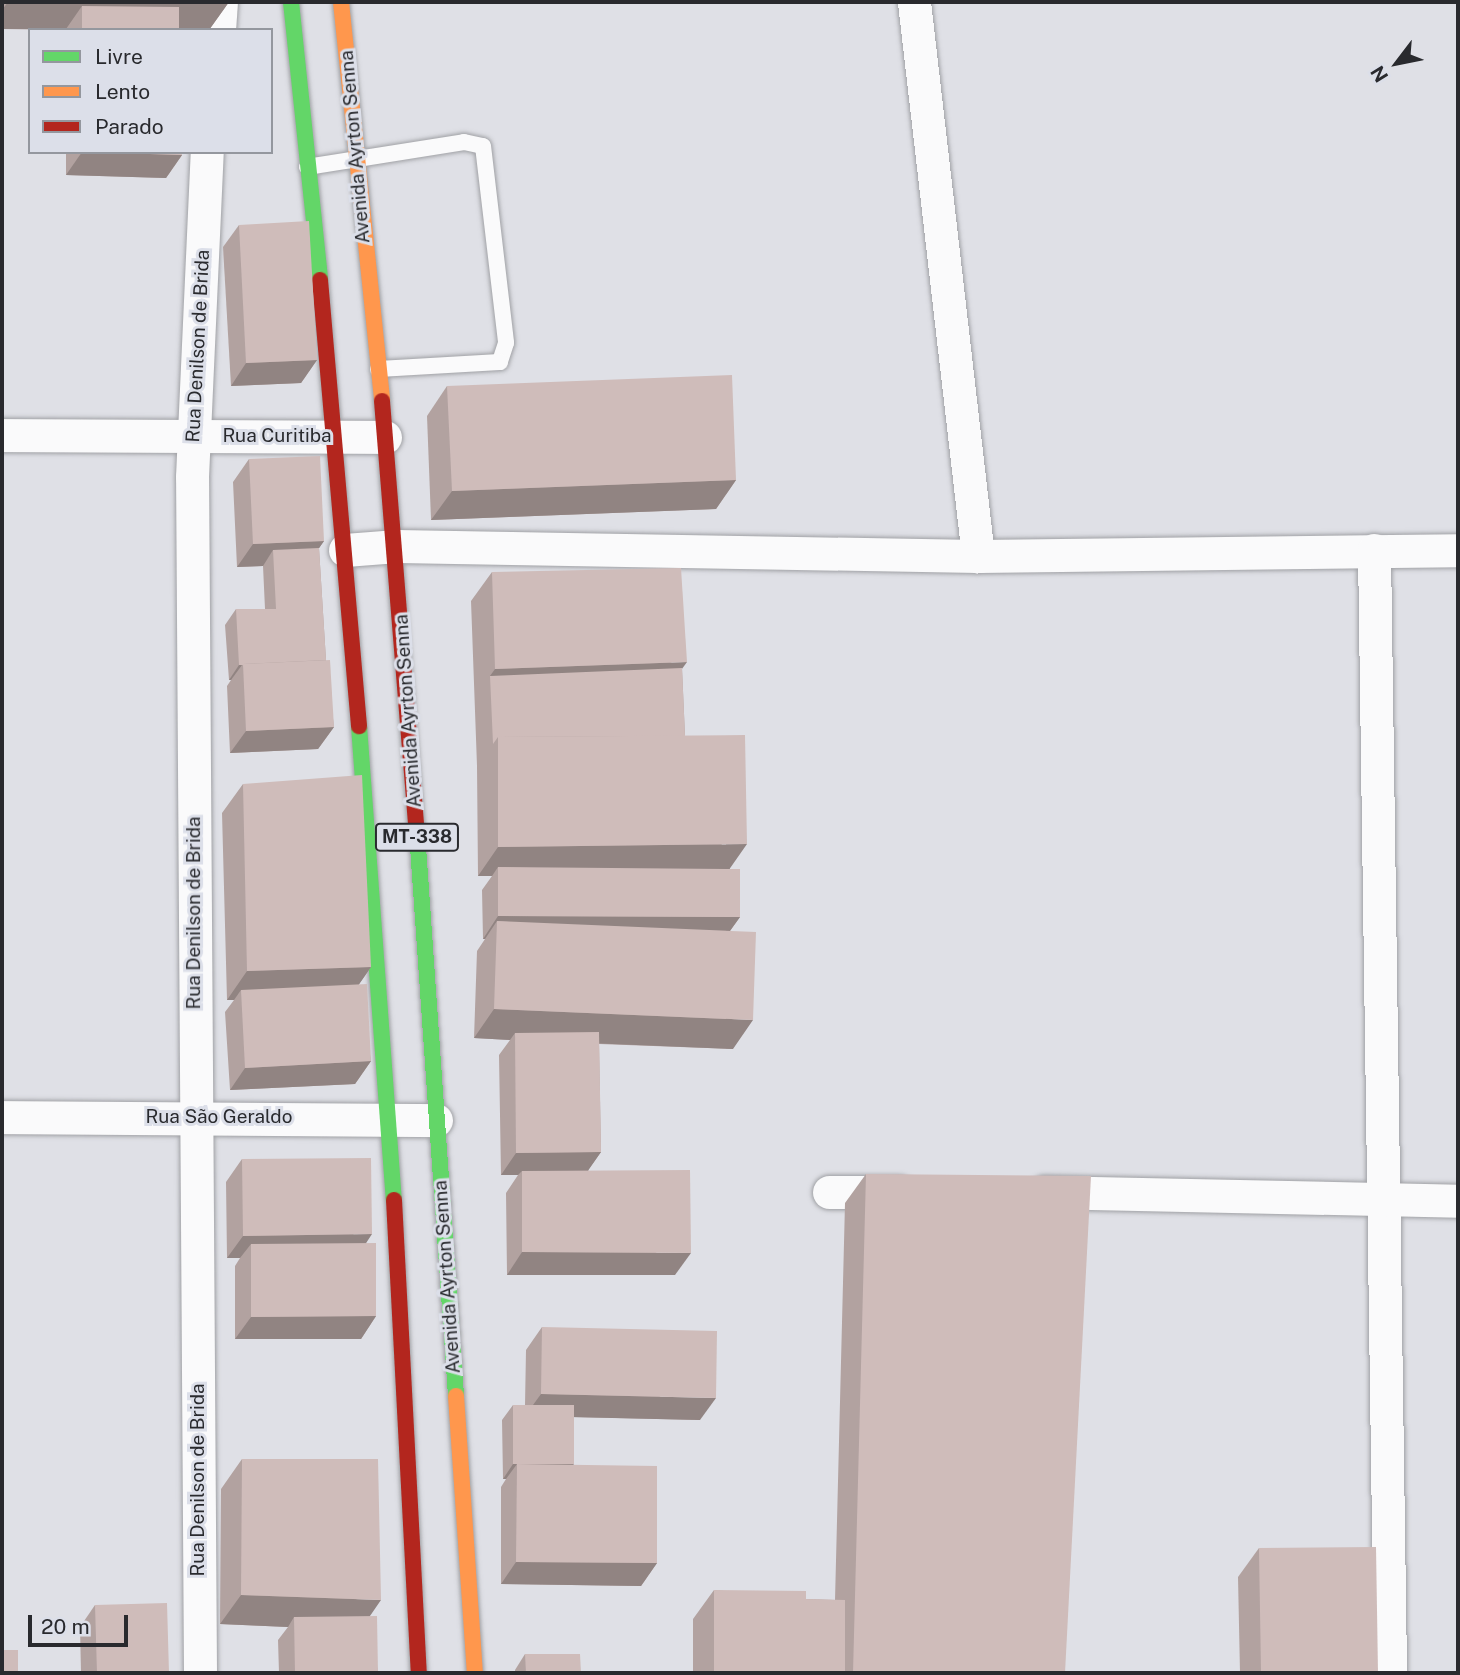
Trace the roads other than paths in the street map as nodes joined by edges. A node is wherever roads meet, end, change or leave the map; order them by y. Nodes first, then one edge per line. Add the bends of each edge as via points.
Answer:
1 (221, 2) edge
2 (291, 2) edge
3 (341, 2) edge
4 (914, 2) edge
5 (219, 28) edge
6 (206, 154) edge
7 (357, 164) junction
8 (307, 167) junction
9 (375, 369) junction
10 (2, 435) edge
11 (336, 435) junction
12 (193, 437) junction
13 (385, 437) junction
14 (397, 546) junction
15 (345, 550) junction
16 (1374, 550) junction
17 (1458, 550) edge
18 (978, 556) junction
19 (195, 1116) junction
20 (2, 1117) edge
21 (390, 1118) junction
22 (436, 1120) junction
23 (1013, 1191) edge
24 (829, 1192) dead end
25 (934, 1192) edge
26 (1387, 1199) junction
27 (1458, 1201) edge
28 (200, 1673) edge
29 (419, 1673) edge
30 (475, 1673) edge
31 (1390, 1673) edge

1 - 5 street
2 - 8 main road, MT-338
3 - 7 main road, Avenida Ayrton Senna / MT-338
4 - 18 street
6 - 12 street, Rua Denilson de Brida
7 - 8 lane
7 - 9 main road, Avenida Ayrton Senna / MT-338
7 - 9 lane via 464,142 483,146 506,343 500,362
8 - 11 main road, MT-338
9 - 13 main road, Avenida Ayrton Senna / MT-338
10 - 12 street, Rua Curitiba
11 - 12 street, Rua Curitiba
11 - 13 street, Rua Curitiba
11 - 15 main road, MT-338
12 - 19 street, Rua Denilson de Brida
13 - 14 main road, Avenida Ayrton Senna / MT-338
14 - 15 street
14 - 18 street
14 - 22 main road, Avenida Ayrton Senna / MT-338
15 - 21 main road, MT-338
16 - 17 street
16 - 18 street
16 - 26 street
19 - 20 street, Rua São Geraldo
19 - 21 street, Rua São Geraldo
19 - 28 street, Rua Denilson de Brida
21 - 22 street, Rua São Geraldo
21 - 29 main road, MT-338 via 418,1531
22 - 30 main road, Avenida Ayrton Senna / MT-338 via 458,1530
23 - 26 street
24 - 25 street
26 - 27 street
26 - 31 street

